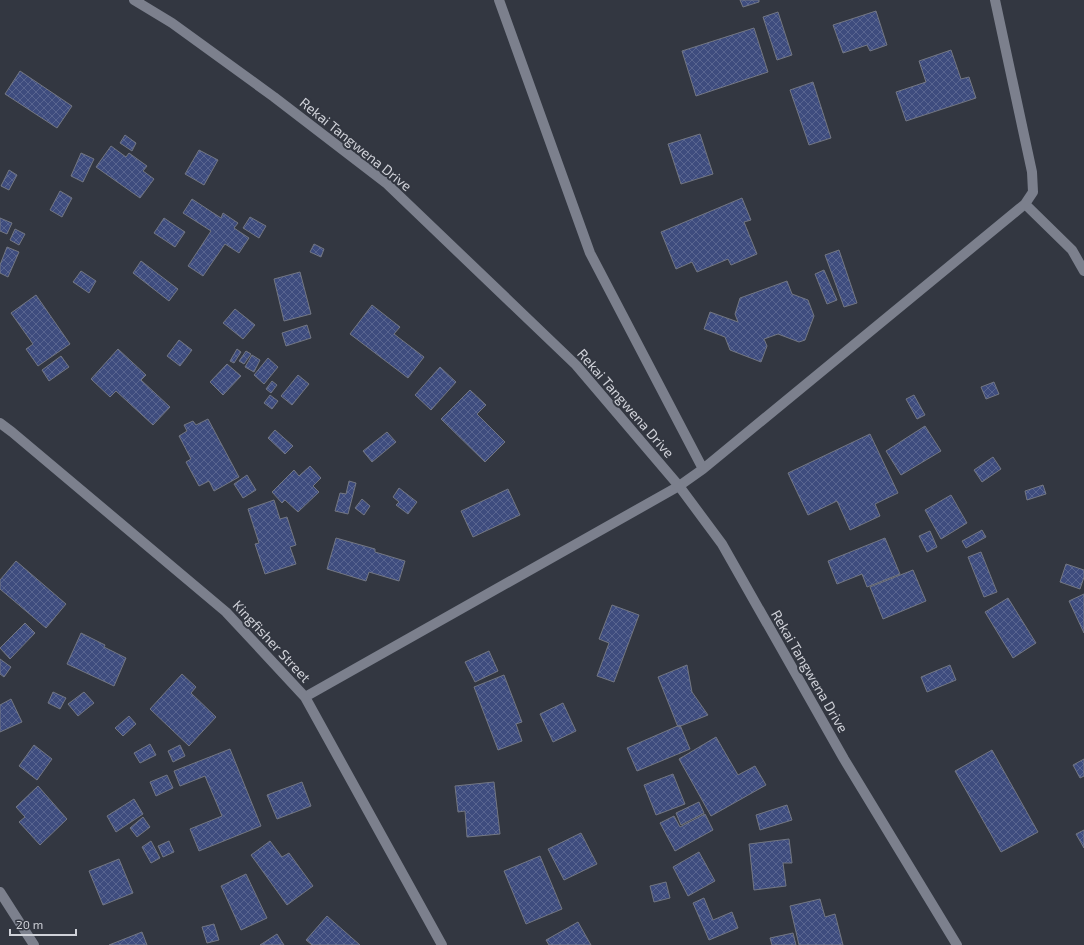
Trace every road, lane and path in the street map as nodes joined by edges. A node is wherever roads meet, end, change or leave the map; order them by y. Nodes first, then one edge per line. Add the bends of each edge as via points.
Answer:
1 (134, 0) edge
2 (499, 0) edge
3 (994, 0) edge
4 (1025, 204) junction
5 (1084, 271) edge
6 (0, 423) edge
7 (703, 469) junction
8 (679, 486) junction
9 (305, 696) junction
10 (0, 892) edge
11 (34, 945) edge
12 (442, 945) edge
13 (957, 945) edge

1 - 8 street, Rekai Tangwena Drive via 197,41 386,183 576,365
2 - 7 street via 590,253
3 - 4 street via 1032,172 1033,192
4 - 5 street via 1072,250
4 - 7 street
6 - 9 street, Kingfisher Street via 226,612
7 - 8 street
8 - 9 street
8 - 13 street, Rekai Tangwena Drive via 722,544 844,759
9 - 12 street, Kingfisher Street
10 - 11 street

